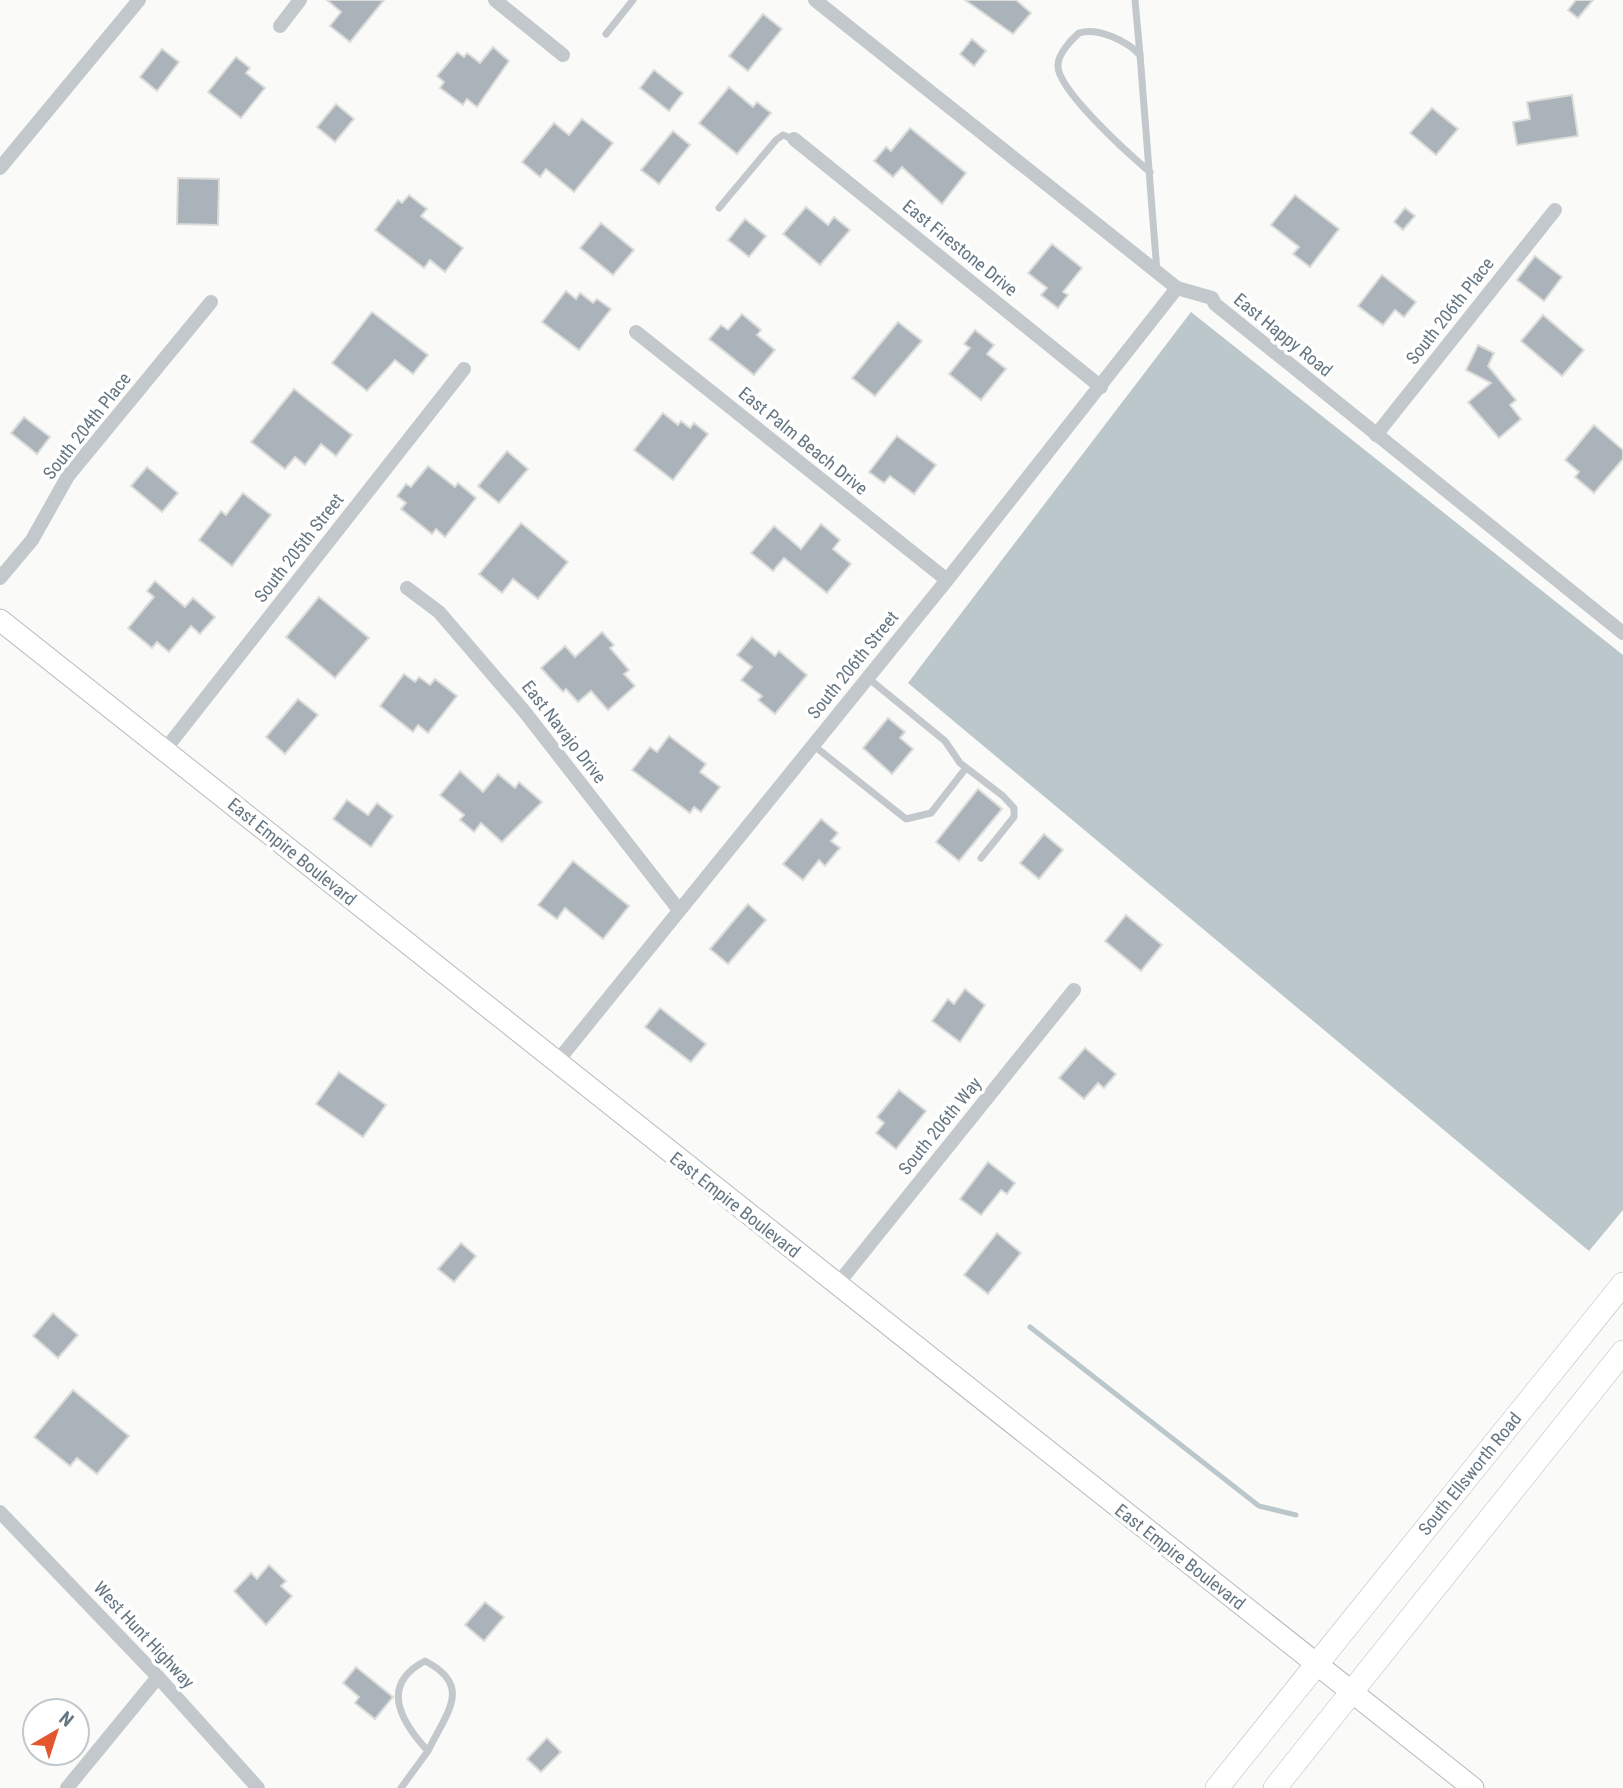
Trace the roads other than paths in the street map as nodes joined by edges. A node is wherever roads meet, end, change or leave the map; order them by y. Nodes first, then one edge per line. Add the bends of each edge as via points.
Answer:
1 (139, 0) edge
2 (300, 0) edge
3 (495, 0) edge
4 (633, 0) edge
5 (815, 0) edge
6 (1135, 0) edge
7 (280, 26) dead end
8 (606, 34) dead end
9 (563, 55) dead end
10 (1140, 55) junction
11 (794, 139) joint
12 (0, 168) edge
13 (1150, 172) junction
14 (719, 208) dead end
15 (1555, 210) dead end
16 (1157, 272) junction
17 (1177, 288) junction
18 (211, 302) dead end
19 (636, 332) dead end
20 (464, 369) dead end
21 (1101, 387) junction
22 (1376, 435) junction
23 (0, 578) edge
24 (947, 580) junction
25 (407, 588) dead end
26 (0, 620) edge
27 (1623, 633) edge
28 (868, 678) junction
29 (813, 745) junction
30 (164, 751) junction
31 (966, 768) junction
32 (981, 858) dead end
33 (679, 910) junction
34 (1074, 990) dead end
35 (556, 1063) junction
36 (1623, 1284) edge
37 (836, 1286) junction
38 (1623, 1352) edge
39 (0, 1512) edge
40 (1316, 1665) junction
41 (158, 1676) junction
42 (1350, 1692) junction
43 (428, 1752) junction
44 (67, 1788) edge
45 (258, 1788) edge
46 (401, 1788) edge
47 (1217, 1788) edge
48 (1275, 1788) edge
49 (1473, 1788) edge

1 - 12 street
2 - 7 street
3 - 9 street
4 - 8 lane
5 - 16 street, East Happy Road
6 - 10 lane
10 - 13 lane
10 - 13 lane via 1128,45 1084,31 1073,38 1057,66 1104,131
11 - 14 lane via 783,135 776,140
11 - 21 street, East Firestone Drive
13 - 16 lane
15 - 22 street, South 206th Place
16 - 17 street, East Happy Road
17 - 21 street, South 206th Street
17 - 22 street, East Happy Road via 1212,298
18 - 23 street, South 204th Place via 68,476 32,540
19 - 24 street, East Palm Beach Drive
20 - 30 street, South 205th Street
21 - 24 street, South 206th Street
22 - 27 street, East Happy Road
24 - 28 street, South 206th Street
25 - 33 street, East Navajo Drive via 439,612 524,711
26 - 30 main road, East Empire Boulevard
28 - 29 street, South 206th Street
28 - 31 lane via 945,741
29 - 31 lane via 906,819 931,813
29 - 33 street, South 206th Street
30 - 35 main road, East Empire Boulevard
31 - 32 lane via 1014,808 1014,817
33 - 35 street, South 206th Street
34 - 37 street, South 206th Way
35 - 37 main road, East Empire Boulevard
36 - 40 main road, South Ellsworth Road
37 - 40 main road, East Empire Boulevard
38 - 42 main road
39 - 41 street, West Hunt Highway
40 - 42 main road, East Empire Boulevard
40 - 47 main road, South Ellsworth Road
41 - 44 street
41 - 45 street, West Hunt Highway
42 - 48 main road
42 - 49 main road, East Empire Boulevard
43 - 43 lane via 454,1684 444,1671 425,1661 410,1669 401,1682 398,1700 403,1720
43 - 46 lane

